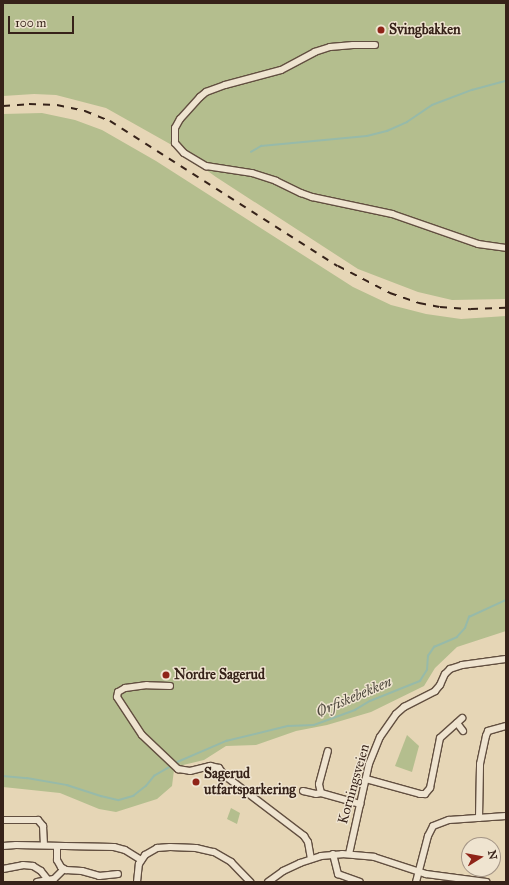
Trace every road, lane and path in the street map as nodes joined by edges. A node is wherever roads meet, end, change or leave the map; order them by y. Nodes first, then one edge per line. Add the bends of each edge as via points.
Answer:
1 (375, 45) dead end
2 (506, 248) edge
3 (506, 659) edge
4 (170, 686) dead end
5 (506, 726) edge
6 (463, 731) dead end
7 (328, 751) dead end
8 (366, 779) junction
9 (303, 791) dead end
10 (321, 793) junction
11 (360, 804) junction
12 (506, 816) edge
13 (479, 818) junction
14 (3, 820) edge
15 (44, 845) junction
16 (3, 846) edge
17 (57, 846) junction
18 (333, 854) junction
19 (349, 854) junction
20 (312, 859) junction
21 (141, 860) junction
22 (3, 868) edge
23 (64, 869) junction
24 (418, 872) junction
25 (118, 874) dead end
26 (48, 880) junction
27 (36, 882) edge
28 (136, 882) edge
29 (250, 882) edge
30 (268, 882) edge
31 (360, 882) edge
32 (416, 882) edge
33 (486, 882) edge

1 - 2 street via 330,47 281,70 206,92 180,119 174,134 175,143 184,153 206,166 252,173 312,197 392,214 478,244
3 - 8 street, Korningsveien via 450,669 434,691 404,707 380,737
4 - 20 street via 147,685 125,688 118,692 116,697 142,735 178,769 190,771 212,766 221,770 224,776 304,836
5 - 13 street via 488,731 480,764
6 - 8 street via 459,721 440,738 430,788 425,794
7 - 10 street via 319,784
8 - 11 street, Korningsveien
9 - 10 street
10 - 11 street
11 - 19 street, Korningsveien
12 - 13 street
13 - 24 street via 449,820 433,826
14 - 15 street via 40,821 44,828
15 - 16 street
15 - 17 street
17 - 21 street via 114,847 125,850
17 - 23 street via 57,860
18 - 19 street
18 - 20 street
18 - 31 street via 338,874
19 - 24 street via 374,857
20 - 30 street via 292,866
21 - 28 street
21 - 29 street via 149,852 161,848 205,849 227,859
22 - 26 street via 31,866 39,869
23 - 25 street via 99,876
23 - 26 street via 58,876
24 - 32 street
24 - 33 street
26 - 27 street

